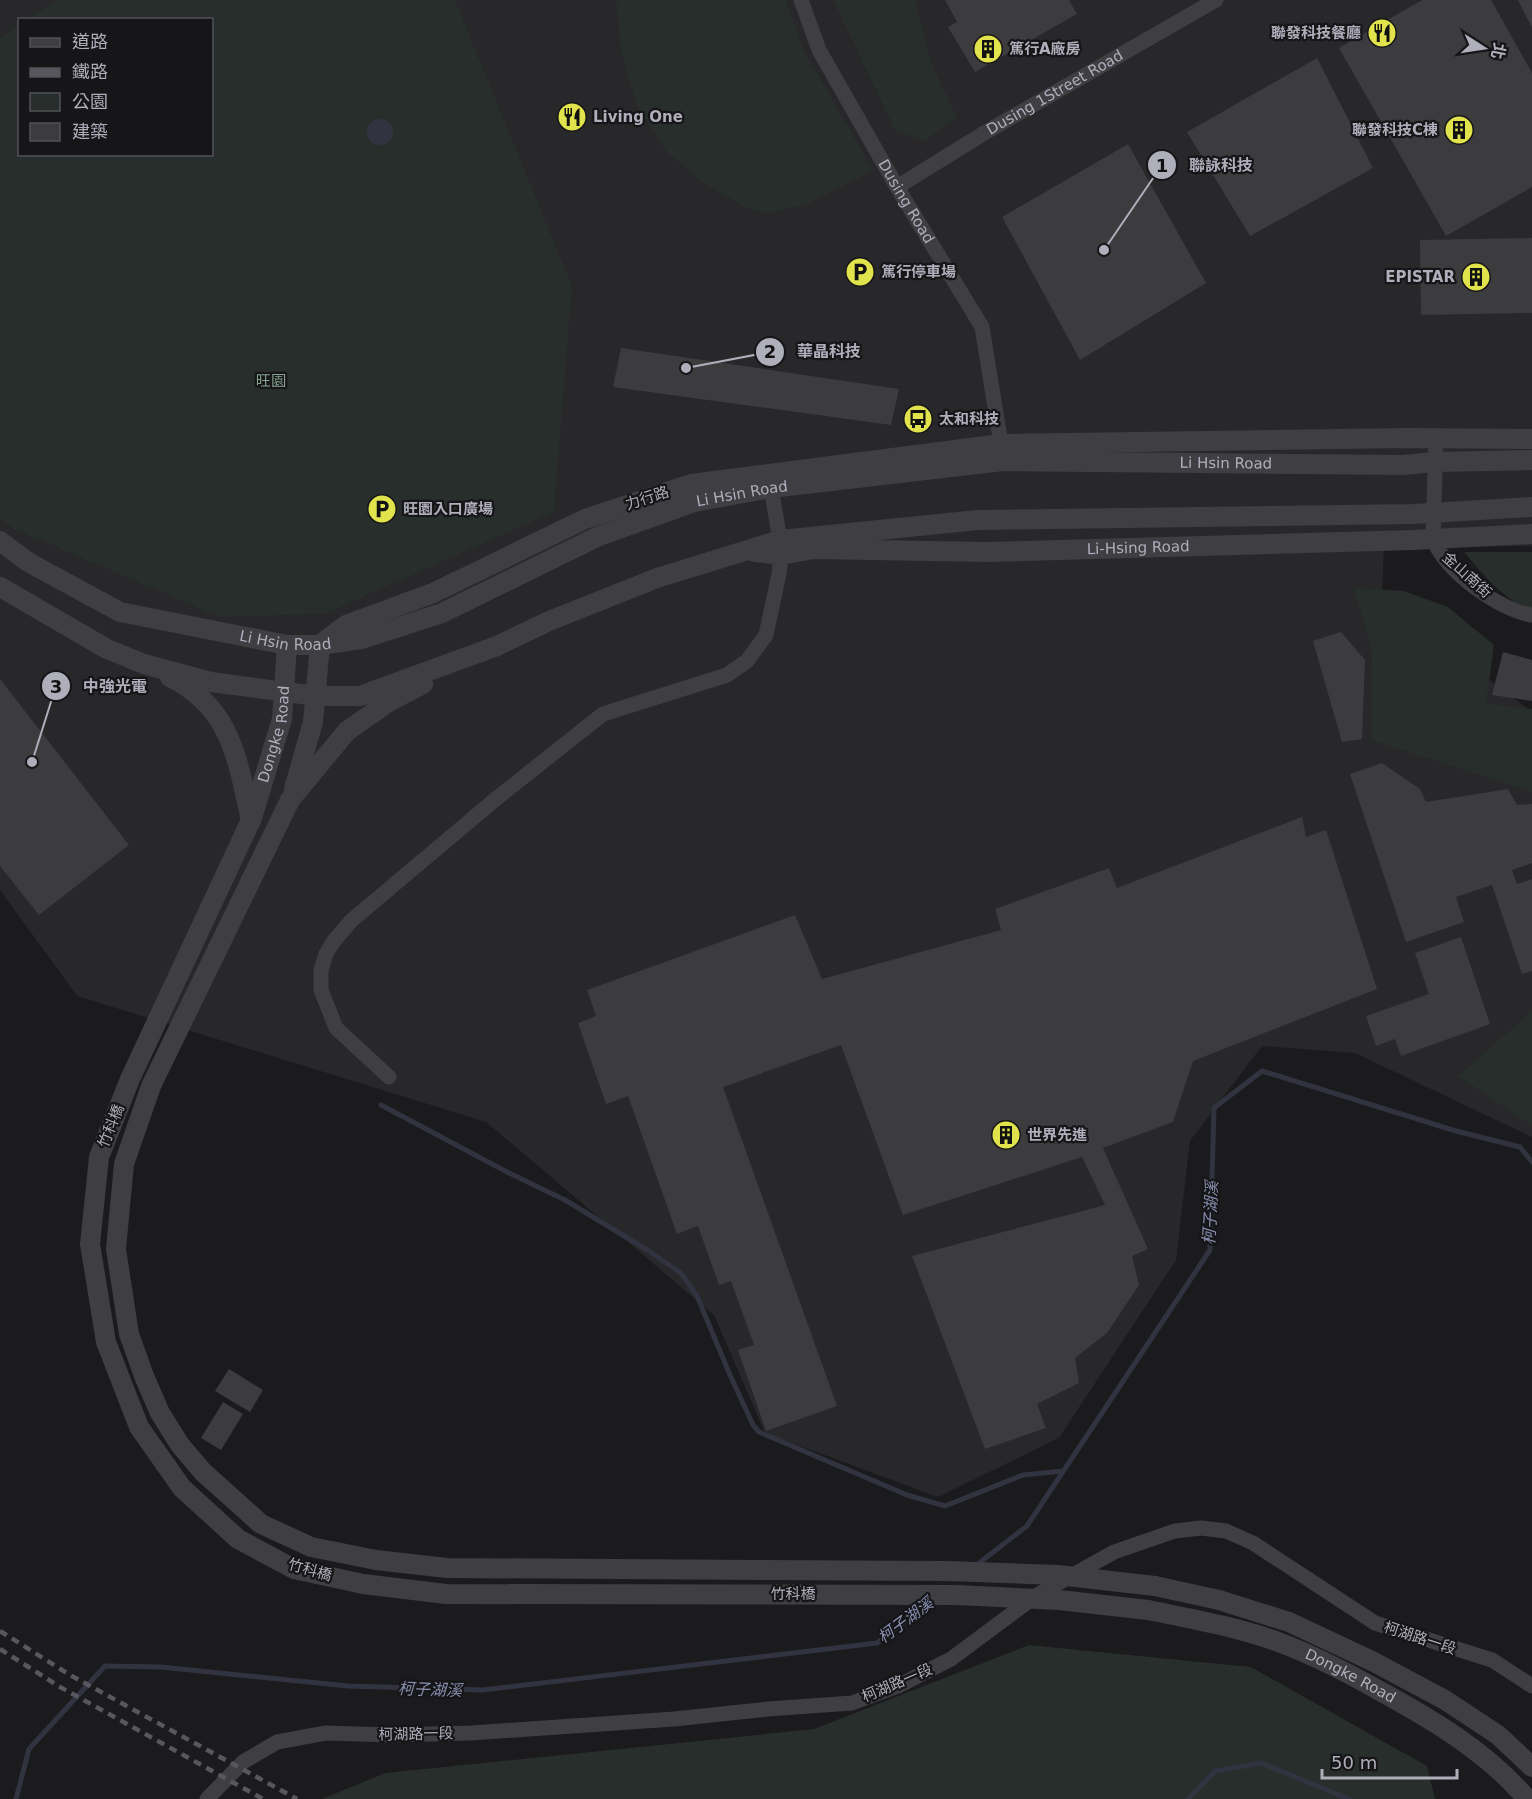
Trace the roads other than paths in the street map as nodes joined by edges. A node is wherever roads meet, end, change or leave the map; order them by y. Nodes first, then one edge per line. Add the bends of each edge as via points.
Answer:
1 (801, 0) edge
2 (1216, 0) edge
3 (897, 187) junction
4 (1532, 438) edge
5 (1436, 439) junction
6 (1001, 444) junction
7 (1532, 460) edge
8 (1435, 462) junction
9 (768, 480) junction
10 (1532, 507) edge
11 (1433, 513) junction
12 (1532, 534) edge
13 (1432, 538) junction
14 (0, 541) edge
15 (781, 548) junction
16 (0, 587) edge
17 (1532, 615) edge
18 (287, 645) junction
19 (320, 645) junction
20 (497, 646) junction
21 (144, 664) junction
22 (284, 692) junction
23 (316, 696) junction
24 (291, 800) junction
25 (251, 820) junction
26 (389, 1077) dead end
27 (1155, 1586) joint
28 (1148, 1610) joint
29 (1532, 1686) edge
30 (1532, 1767) edge
31 (207, 1799) edge
32 (1527, 1799) edge

1 - 3 street, Dusing Road via 819,50
2 - 3 street, Dusing 1Street Road
3 - 6 street, Dusing Road via 982,327
4 - 5 street
5 - 6 street
5 - 8 street, 金山南街
6 - 9 street
7 - 8 street, Li Hsin Road
8 - 9 street, Li Hsin Road via 1402,465 1003,461
8 - 11 street, 金山南街
9 - 15 street
9 - 19 street, Li Hsin Road via 599,536 442,613 362,639
10 - 11 street
11 - 13 street, 金山南街
11 - 15 street via 978,520
12 - 13 street, Li-Hsing Road
13 - 15 street, Li-Hsing Road via 988,552
13 - 17 street, 金山南街 via 1447,561 1471,583 1498,602
14 - 18 street, Li Hsin Road via 28,562 120,612
15 - 20 street, Li-Hsing Road via 743,551 657,578
15 - 26 street via 766,635 747,661 727,675 603,714 496,798 352,920 333,942 321,970 321,990 336,1028
16 - 21 street via 107,649
18 - 19 street, Li Hsin Road
18 - 22 street, Dongke Road
19 - 23 street
20 - 23 street via 360,696
20 - 24 street via 390,701 346,731
21 - 22 street via 211,682
21 - 25 street via 180,682 223,723 237,758
22 - 23 street
22 - 25 street, Dongke Road via 282,719
23 - 24 street via 313,722
24 - 27 street, 竹科橋, bridge via 151,1086 124,1164 116,1249 129,1334 160,1413 202,1472 261,1524 311,1547 376,1560 447,1568 1058,1575
25 - 28 street, 竹科橋, bridge via 130,1079 99,1157 90,1244 106,1342 140,1427 182,1488 238,1539 294,1569 363,1584 446,1594 956,1594
27 - 30 street, Dongke Road via 1219,1600 1289,1622 1351,1651 1445,1700 1498,1735
28 - 32 street, Dongke Road via 1280,1642 1362,1681 1421,1713 1476,1750
29 - 31 street, 柯湖路一段 via 1492,1660 1375,1623 1253,1543 1226,1531 1201,1528 1175,1531 1114,1552 1037,1595 951,1659 898,1686 852,1703 471,1733 326,1733 277,1742 243,1762

